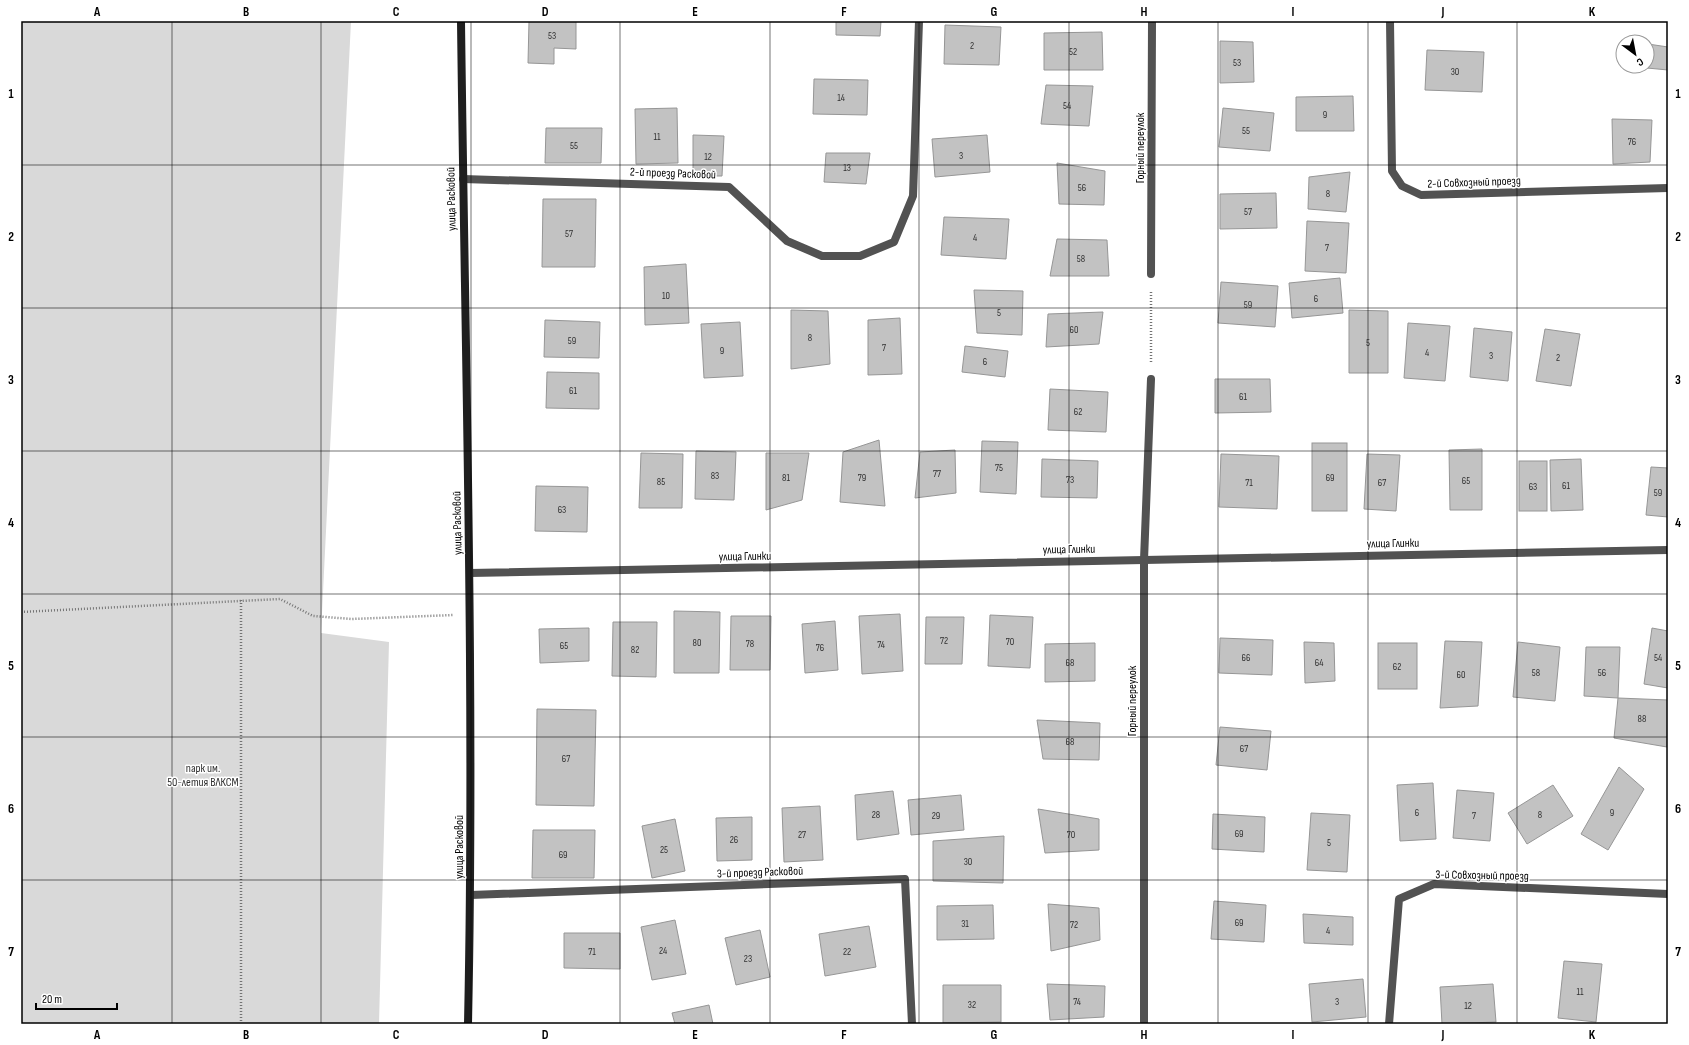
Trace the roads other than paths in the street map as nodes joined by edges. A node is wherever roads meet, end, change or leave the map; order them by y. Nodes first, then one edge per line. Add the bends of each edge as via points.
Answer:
1 (461, 21) edge
2 (919, 21) edge
3 (1152, 21) edge
4 (1390, 21) edge
5 (463, 179) junction
6 (1668, 188) edge
7 (1151, 274) road end
8 (1151, 379) road end
9 (1668, 550) edge
10 (1144, 560) junction
11 (470, 573) junction
12 (471, 894) junction
13 (1668, 894) edge
14 (468, 1024) edge
15 (912, 1024) edge
16 (1144, 1024) edge
17 (1389, 1024) edge

1 - 5 street, улица Расковой
2 - 5 street, 2-й проезд Расковой via 913,196 894,242 860,256 822,256 787,241 729,187
3 - 7 street, Горный переулок
4 - 6 street, 2-й Совхозный проезд via 1392,171 1402,186 1422,195
5 - 11 street, улица Расковой
8 - 10 street, Горный переулок
9 - 10 street, улица Глинки
10 - 11 street, улица Глинки
10 - 16 street, Горный переулок
11 - 12 street, улица Расковой
12 - 14 street, улица Расковой
12 - 15 street, 3-й проезд Расковой via 905,879
13 - 17 street, 3-й Совхозный проезд via 1434,884 1399,899

